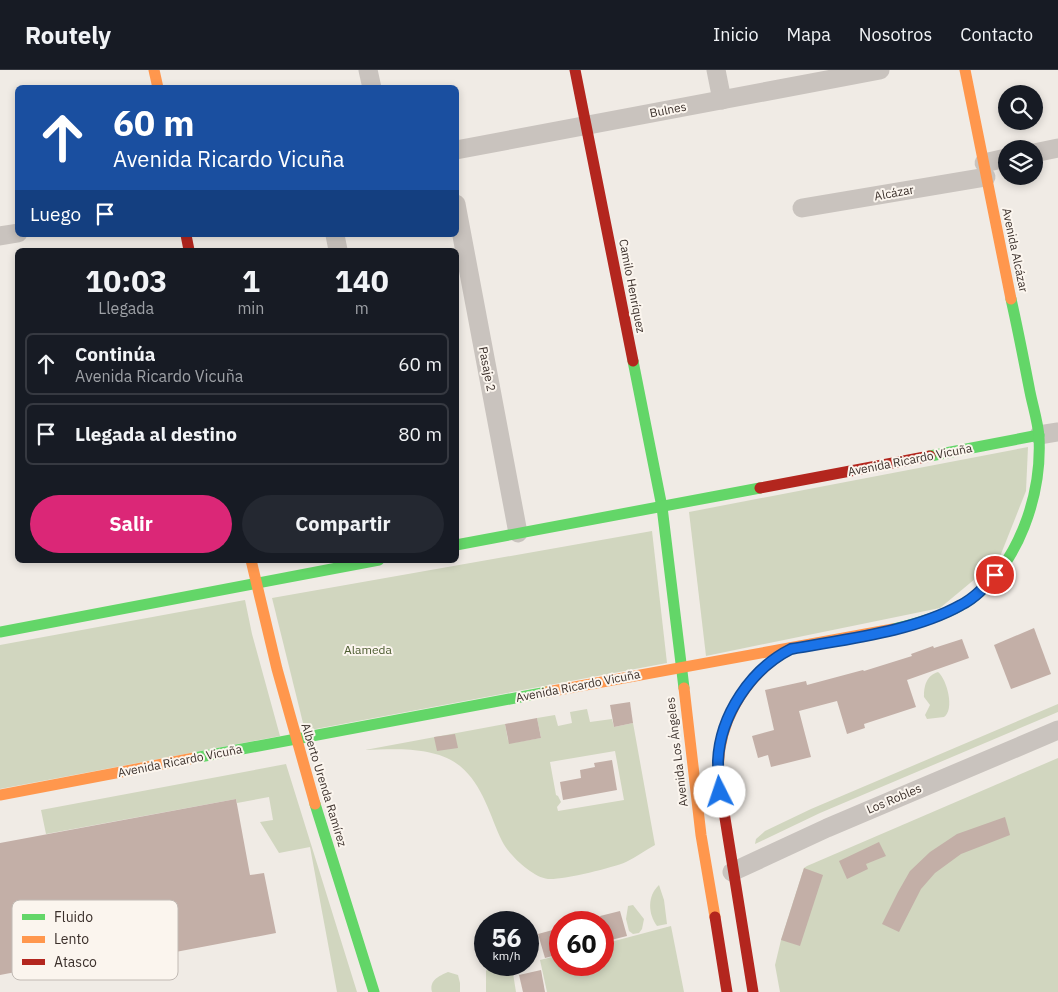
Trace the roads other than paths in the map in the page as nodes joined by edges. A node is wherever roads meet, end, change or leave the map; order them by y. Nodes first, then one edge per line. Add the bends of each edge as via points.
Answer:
1 (154, 70) edge
2 (368, 70) edge
3 (575, 70) edge
4 (716, 70) edge
5 (880, 70) edge
6 (964, 70) edge
7 (834, 74) edge
8 (157, 85) edge
9 (371, 85) edge
10 (722, 100) junction
11 (586, 126) junction
12 (1058, 148) edge
13 (459, 149) edge
14 (1043, 151) edge
15 (998, 163) edge
16 (985, 170) junction
17 (802, 208) dead end
18 (459, 220) edge
19 (15, 234) edge
20 (0, 236) edge
21 (1058, 432) edge
22 (1039, 435) junction
23 (662, 507) junction
24 (518, 534) junction
25 (459, 544) edge
26 (252, 563) edge
27 (363, 563) edge
28 (256, 583) junction
29 (0, 632) edge
30 (791, 649) junction
31 (680, 667) junction
32 (1058, 730) edge
33 (295, 739) junction
34 (0, 795) edge
35 (732, 872) junction
36 (374, 992) edge
37 (727, 992) edge
38 (753, 992) edge

1 - 8 main road
2 - 9 street
3 - 11 main road, Camilo Henríquez
4 - 10 street
5 - 7 street, Bulnes
6 - 16 main road, Avenida Alcázar
7 - 10 street, Bulnes
10 - 11 street, Bulnes
11 - 13 street, Bulnes
11 - 23 main road, Camilo Henríquez
12 - 14 street
15 - 16 street, Alcázar
16 - 17 street, Alcázar
16 - 22 main road, Avenida Alcázar
18 - 24 street, Pasaje 2
19 - 20 street
21 - 22 street, Avenida Ricardo Vicuña
22 - 23 main road, Avenida Ricardo Vicuña
22 - 30 main road, Avenida Ricardo Vicuña via 1037,484 1025,528 1007,559 982,591 962,605 918,624
23 - 24 main road, Avenida Ricardo Vicuña
23 - 31 main road, Avenida Los Ángeles
24 - 25 main road, Avenida Ricardo Vicuña
26 - 28 main road, Alberto Urenda Ramírez
27 - 28 main road
28 - 29 main road
28 - 33 main road, Alberto Urenda Ramírez
30 - 31 main road, Avenida Ricardo Vicuña
30 - 35 main road via 772,660 747,686 733,706 724,731 718,760
31 - 33 main road, Avenida Ricardo Vicuña
31 - 37 main road, Avenida Los Ángeles via 701,835
32 - 35 street, Los Robles
33 - 34 main road, Avenida Ricardo Vicuña
33 - 36 main road, Alberto Urenda Ramírez
35 - 38 main road

